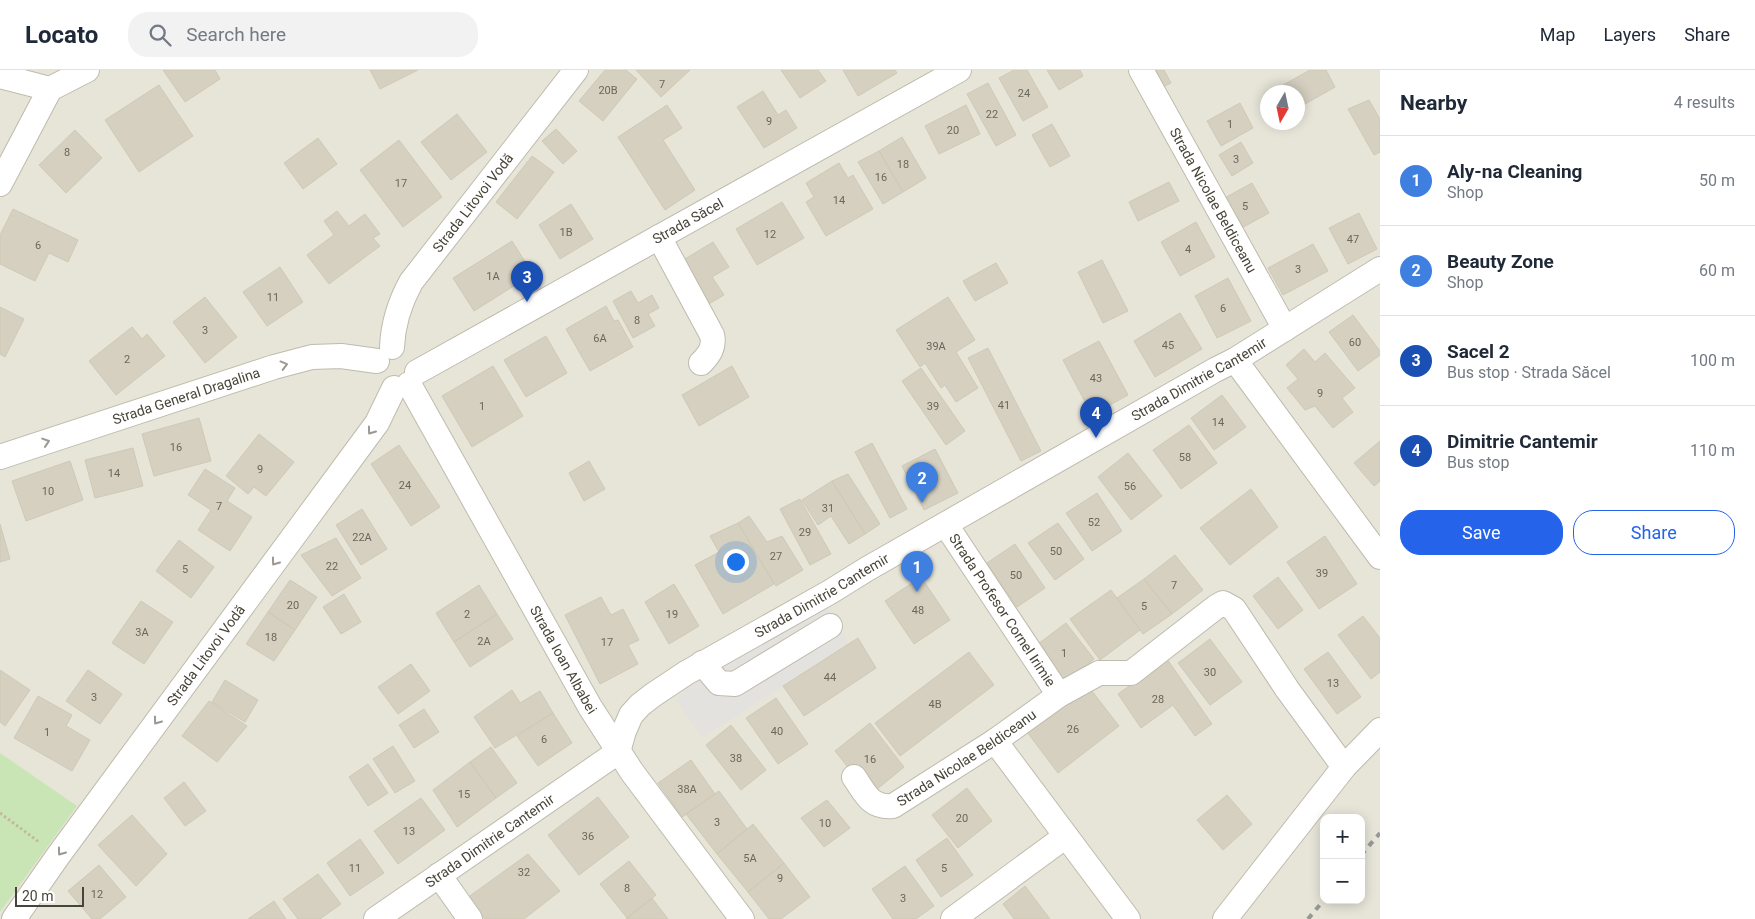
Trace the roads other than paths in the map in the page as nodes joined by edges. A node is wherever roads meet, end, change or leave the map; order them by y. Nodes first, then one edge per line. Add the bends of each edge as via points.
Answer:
1 (87, 70) edge
2 (576, 70) edge
3 (959, 70) edge
4 (1141, 70) edge
5 (0, 76) edge
6 (50, 89) junction
7 (0, 184) edge
8 (659, 237) junction
9 (1380, 269) edge
10 (1285, 329) junction
11 (385, 354) junction
12 (1236, 360) junction
13 (701, 363) dead end
14 (406, 381) junction
15 (0, 457) edge
16 (946, 525) junction
17 (1380, 557) edge
18 (830, 626) dead end
19 (702, 664) junction
20 (1059, 695) junction
21 (1380, 730) edge
22 (995, 741) junction
23 (618, 752) junction
24 (1344, 768) junction
25 (854, 777) dead end
26 (1066, 836) junction
27 (439, 875) junction
28 (14, 919) edge
29 (376, 919) edge
30 (470, 919) edge
31 (742, 919) edge
32 (953, 919) edge
33 (1128, 919) edge
34 (1225, 919) edge

1 - 6 street
2 - 11 street, Strada Litovoi Vodă via 411,282 401,301
3 - 8 street, Strada Săcel
4 - 10 street, Strada Nicolae Beldiceanu
5 - 6 street
6 - 7 street
8 - 13 street via 712,335 713,345
8 - 14 street, Strada Săcel
9 - 10 street, Strada Dimitrie Cantemir
10 - 12 street, Strada Dimitrie Cantemir
11 - 14 street via 376,368 381,381
11 - 14 street via 406,349 415,358
15 -> 11 street, Strada General Dragalina via 312,357
12 - 16 street, Strada Dimitrie Cantemir
12 - 17 street
14 - 23 street, Strada Ioan Albabei
14 -> 28 street, Strada Litovoi Vodă
16 - 19 street, Strada Dimitrie Cantemir
16 - 20 street, Strada Profesor Cornel Irimie
18 - 19 street via 735,684 719,683
19 - 23 street, Strada Dimitrie Cantemir via 640,705 631,715
20 - 22 street, Strada Nicolae Beldiceanu
20 - 24 street, Strada Nicolae Beldiceanu via 1099,673 1131,672 1223,603 1234,609
21 - 24 street
22 - 25 street, Strada Nicolae Beldiceanu via 893,806 872,803
22 - 26 street
23 - 27 street, Strada Dimitrie Cantemir
23 - 31 street, Strada Ioan Albabei
24 - 34 street
26 - 32 street
26 - 33 street
27 - 29 street, Strada Dimitrie Cantemir
27 - 30 street

